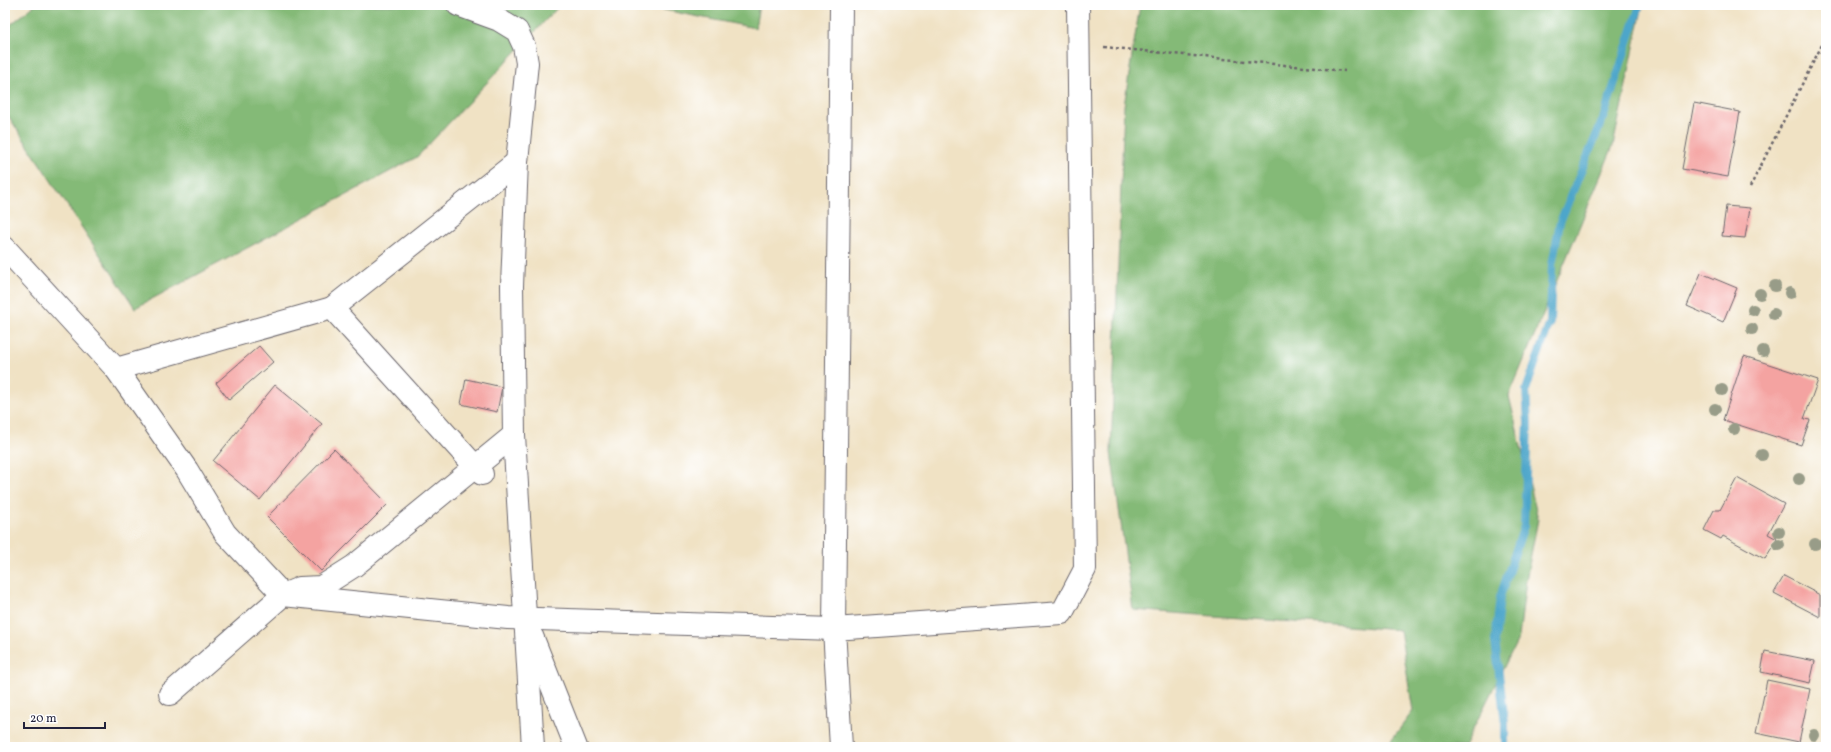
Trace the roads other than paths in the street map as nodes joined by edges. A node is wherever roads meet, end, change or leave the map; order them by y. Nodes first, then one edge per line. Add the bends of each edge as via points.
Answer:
1 (458, 5) edge
2 (841, 5) edge
3 (1078, 5) edge
4 (517, 162) junction
5 (5, 248) edge
6 (332, 308) junction
7 (116, 369) junction
8 (514, 435) junction
9 (479, 470) junction
10 (283, 595) junction
11 (525, 618) junction
12 (834, 629) junction
13 (170, 694) dead end
14 (533, 747) edge
15 (576, 747) edge
16 (841, 747) edge

1 - 4 street via 499,20 517,31 524,46 527,63
2 - 12 street
3 - 12 street via 1085,569 1062,613
4 - 6 street
4 - 8 street via 512,286
5 - 7 street
6 - 7 street
6 - 9 street
7 - 10 street via 187,470 225,533
8 - 9 street
8 - 11 street
9 - 10 street via 354,566 321,587 300,588
10 - 11 street
10 - 13 street
11 - 12 street
11 - 14 street
11 - 15 street
12 - 16 street

